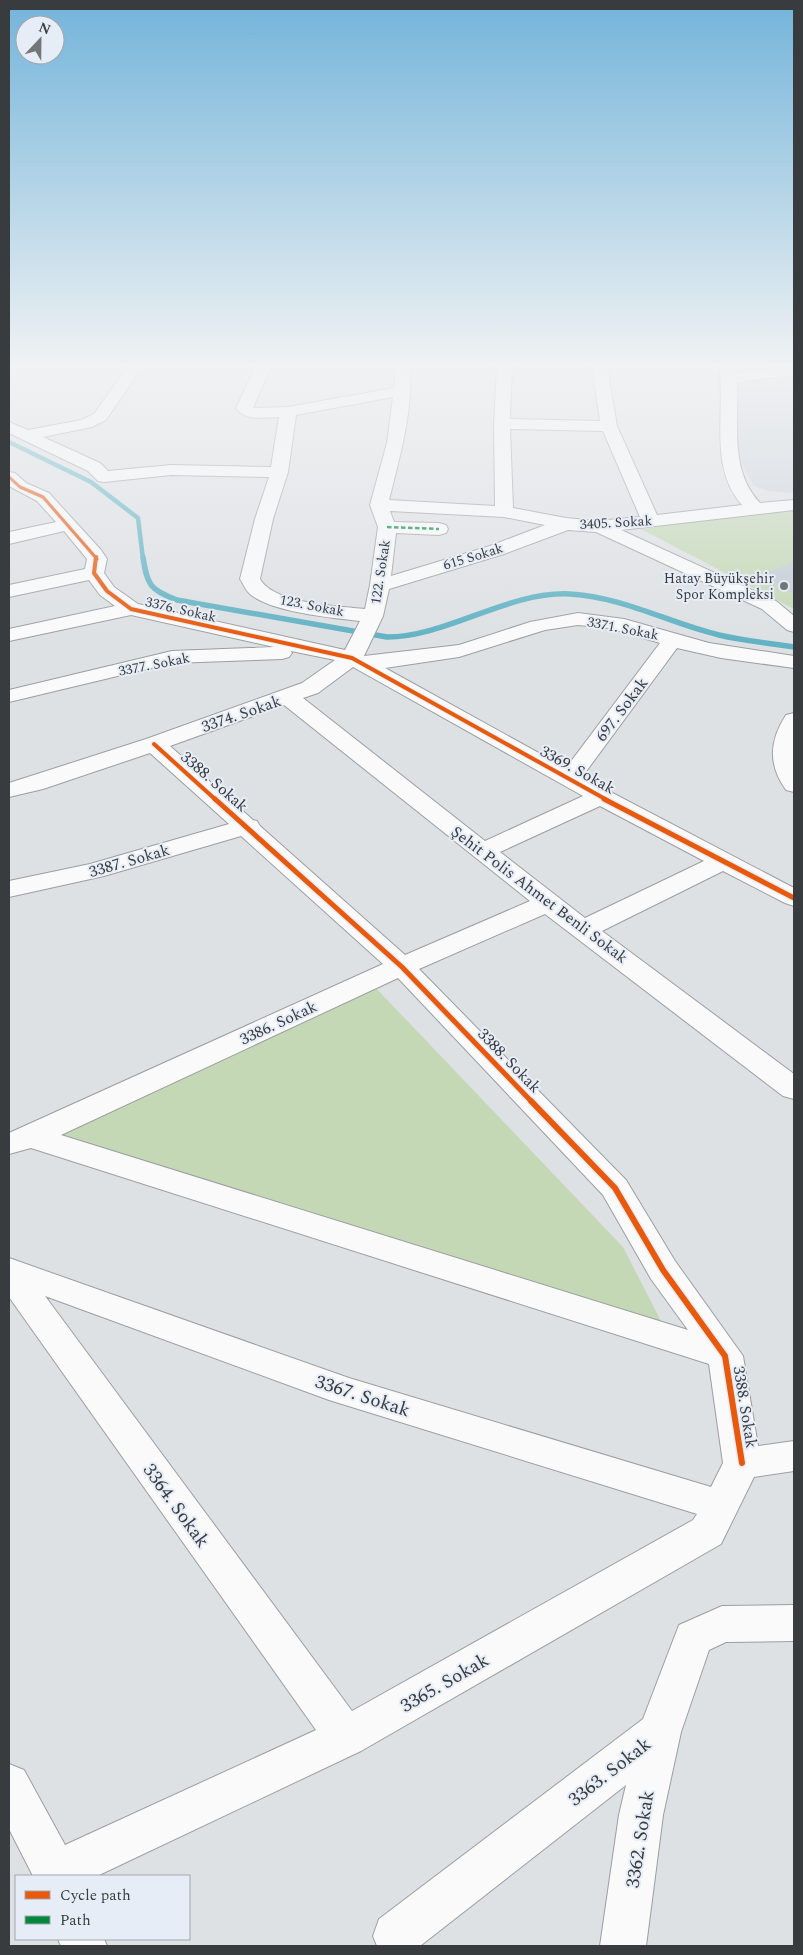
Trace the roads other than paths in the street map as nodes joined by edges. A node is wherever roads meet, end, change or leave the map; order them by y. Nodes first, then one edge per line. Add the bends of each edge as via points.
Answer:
1 (73, 457) edge
2 (281, 457) edge
3 (391, 457) edge
4 (503, 457) edge
5 (623, 457) edge
6 (731, 457) edge
7 (279, 472) junction
8 (13, 484) edge
9 (379, 505) junction
10 (794, 505) edge
11 (755, 509) junction
12 (504, 512) junction
13 (651, 521) junction
14 (566, 524) junction
15 (68, 525) junction
16 (597, 526) junction
17 (387, 527) junction
18 (439, 529) dead end
19 (9, 538) edge
20 (94, 573) junction
21 (380, 585) junction
22 (9, 591) edge
23 (131, 609) junction
24 (373, 616) junction
25 (794, 626) edge
26 (9, 635) edge
27 (674, 639) junction
28 (794, 641) edge
29 (300, 648) junction
30 (358, 661) junction
31 (791, 662) edge
32 (9, 696) edge
33 (288, 696) junction
34 (794, 720) edge
35 (154, 744) junction
36 (788, 756) edge
37 (569, 779) junction
38 (794, 785) edge
39 (9, 790) edge
40 (601, 797) junction
41 (248, 826) junction
42 (482, 851) junction
43 (724, 862) junction
44 (9, 889) edge
45 (794, 898) edge
46 (548, 902) junction
47 (584, 928) junction
48 (402, 966) junction
49 (794, 1089) edge
50 (20, 1141) edge
51 (9, 1271) edge
52 (725, 1356) junction
53 (794, 1456) edge
54 (742, 1463) junction
55 (722, 1506) junction
56 (794, 1622) edge
57 (660, 1732) junction
58 (346, 1738) junction
59 (9, 1785) edge
60 (56, 1874) edge
61 (396, 1936) dead end
62 (622, 1946) edge

1 - 7 street via 94,467 104,477 171,470
2 - 7 street, 123. Sokak
3 - 9 street
4 - 12 street
5 - 13 street
6 - 11 street via 739,490
7 - 24 street, 123. Sokak via 250,580 257,590 278,600
8 - 15 street, 3376. Sokak via 43,498
9 - 12 street, 3405. Sokak
9 - 17 street, 122. Sokak
10 - 11 street, 3405. Sokak
11 - 13 street, 3405. Sokak
12 - 14 street, 3405. Sokak
13 - 16 street, 3405. Sokak
14 - 16 street, 3405. Sokak
14 - 21 street, 615 Sokak via 497,550
15 - 19 street
15 - 20 street, 3376. Sokak via 97,559
16 - 25 street via 769,605
17 - 18 street
17 - 21 street, 122. Sokak
20 - 22 street
20 - 23 street, 3376. Sokak via 107,591
21 - 24 street, 122. Sokak
23 - 26 street
23 - 29 street, 3376. Sokak
24 - 30 street, 122. Sokak
27 - 30 street, 3371. Sokak via 650,631 580,619 558,621 470,648
27 - 31 street, 3371. Sokak via 712,650
27 - 37 street, 697. Sokak
28 - 31 street
29 - 30 street, 3376. Sokak
29 - 32 street, 3377. Sokak via 280,653 172,658
30 - 33 street, 3374. Sokak via 310,688
30 - 37 street, 3369. Sokak
33 - 35 street, 3374. Sokak
33 - 42 street, Şehit Polis Ahmet Benli Sokak
34 - 36 street via 785,737
35 - 39 street, 3374. Sokak
35 - 41 street, 3388. Sokak
36 - 38 street via 784,769
37 - 40 street, 3369. Sokak
40 - 42 street
40 - 43 street, 3369. Sokak
41 - 44 street, 3387. Sokak via 95,871
41 - 48 street, 3388. Sokak
42 - 46 street, Şehit Polis Ahmet Benli Sokak
43 - 45 street, 3369. Sokak
43 - 47 street
46 - 47 street, Şehit Polis Ahmet Benli Sokak
46 - 48 street, 3386. Sokak
47 - 49 street, Şehit Polis Ahmet Benli Sokak
48 - 50 street, 3386. Sokak
48 - 52 street, 3388. Sokak via 615,1188 663,1270
50 - 52 street via 620,1321
51 - 55 street, 3367. Sokak via 342,1390
51 - 58 street, 3364. Sokak
52 - 54 street, 3388. Sokak
53 - 54 street
54 - 55 street, 3365. Sokak
55 - 58 street, 3365. Sokak via 707,1532
56 - 57 street, 3363. Sokak via 722,1624 693,1638
57 - 61 street, 3363. Sokak
57 - 62 street, 3362. Sokak via 641,1815
58 - 60 street, 3365. Sokak
59 - 60 street

